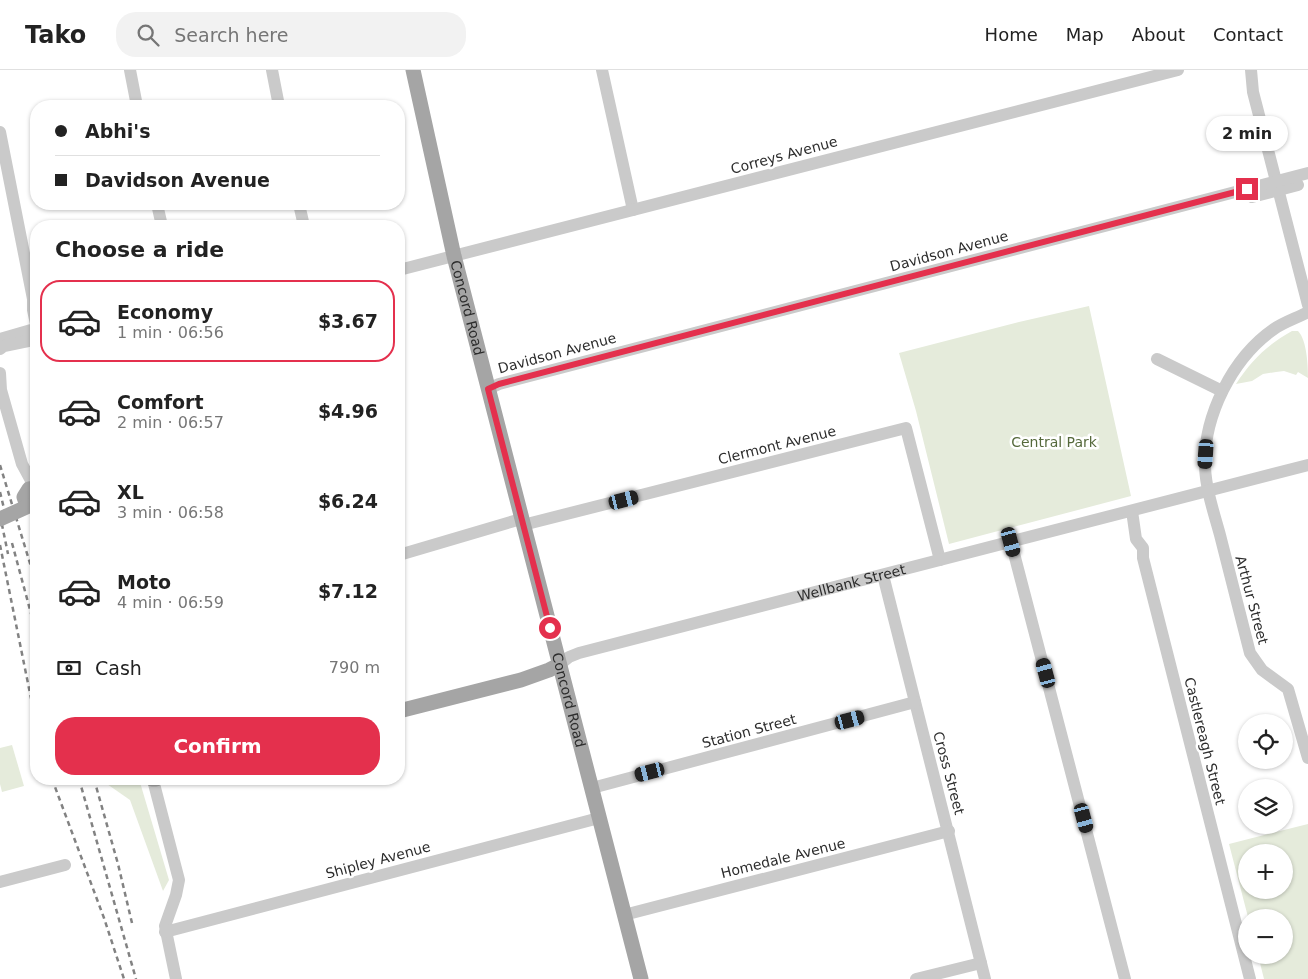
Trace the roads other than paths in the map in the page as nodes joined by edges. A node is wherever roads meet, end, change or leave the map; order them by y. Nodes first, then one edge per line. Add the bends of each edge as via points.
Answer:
1 (130, 70) edge
2 (272, 70) edge
3 (413, 70) edge
4 (602, 70) edge
5 (1178, 70) edge
6 (1242, 70) edge
7 (1251, 70) edge
8 (1253, 92) junction
9 (136, 100) edge
10 (278, 100) edge
11 (0, 132) edge
12 (1308, 173) edge
13 (1308, 182) edge
14 (1277, 186) junction
15 (633, 210) junction
16 (454, 256) junction
17 (405, 268) edge
18 (30, 277) edge
19 (1308, 305) edge
20 (1308, 312) edge
21 (30, 330) edge
22 (0, 339) edge
23 (30, 341) edge
24 (0, 349) edge
25 (1157, 359) dead end
26 (0, 373) edge
27 (1, 389) edge
28 (488, 389) junction
29 (1222, 391) junction
30 (1308, 465) edge
31 (1209, 491) junction
32 (30, 496) edge
33 (0, 510) edge
34 (1132, 511) junction
35 (0, 519) edge
36 (522, 522) junction
37 (1011, 542) junction
38 (405, 553) edge
39 (940, 560) junction
40 (882, 575) junction
41 (559, 664) junction
42 (915, 702) junction
43 (405, 709) edge
44 (1308, 758) edge
45 (155, 785) edge
46 (592, 788) junction
47 (599, 818) junction
48 (949, 832) junction
49 (64, 865) dead end
50 (0, 882) edge
51 (624, 915) junction
52 (165, 932) junction
53 (981, 963) junction
54 (636, 978) edge
55 (176, 979) edge
56 (916, 979) edge
57 (986, 979) edge
58 (1125, 979) edge
59 (1250, 979) edge

1 - 9 street
2 - 10 street
3 - 16 main road, Concord Road
4 - 15 street
5 - 15 street, Correys Avenue
6 - 8 street
7 - 8 street
8 - 14 street
11 - 18 street
12 - 14 street, Davidson Avenue
13 - 14 street, Davidson Avenue
14 - 19 street
14 - 28 street, Davidson Avenue via 654,343
15 - 16 street, Correys Avenue
16 - 17 street, Correys Avenue
16 - 28 main road, Concord Road
20 - 29 street, Arthur Street via 1265,336 1244,357
21 - 22 street
23 - 24 street
25 - 29 street
26 - 27 street
27 - 32 street via 22,464 20,475
28 - 36 main road, Concord Road
29 - 31 street, Arthur Street via 1207,441 1205,468
30 - 31 street, Wellbank Street
31 - 34 street, Wellbank Street
31 - 44 street, Arthur Street via 1250,653 1262,670 1288,689
32 - 33 main road
32 - 35 main road, bridge
34 - 37 street, Wellbank Street
34 - 59 street, Castlereagh Street via 1136,539 1142,548
36 - 38 street
36 - 39 street, Clermont Avenue via 906,428
36 - 41 main road, Concord Road
37 - 39 street, Wellbank Street
37 - 58 street
39 - 40 street, Wellbank Street
40 - 41 street, Wellbank Street via 579,653
40 - 42 street, Cross Street
41 - 43 main road, Wellbank Street via 522,680
41 - 46 main road, Concord Road
42 - 46 street, Station Street
42 - 48 street, Cross Street
45 - 52 street via 179,880
46 - 47 main road, Concord Road
47 - 51 main road, Concord Road
47 - 52 street, Shipley Avenue
48 - 51 street, Homedale Avenue
48 - 53 street, Cross Street
49 - 50 street
51 - 54 main road, Concord Road
52 - 55 street
53 - 56 street
53 - 57 street, Cross Street

